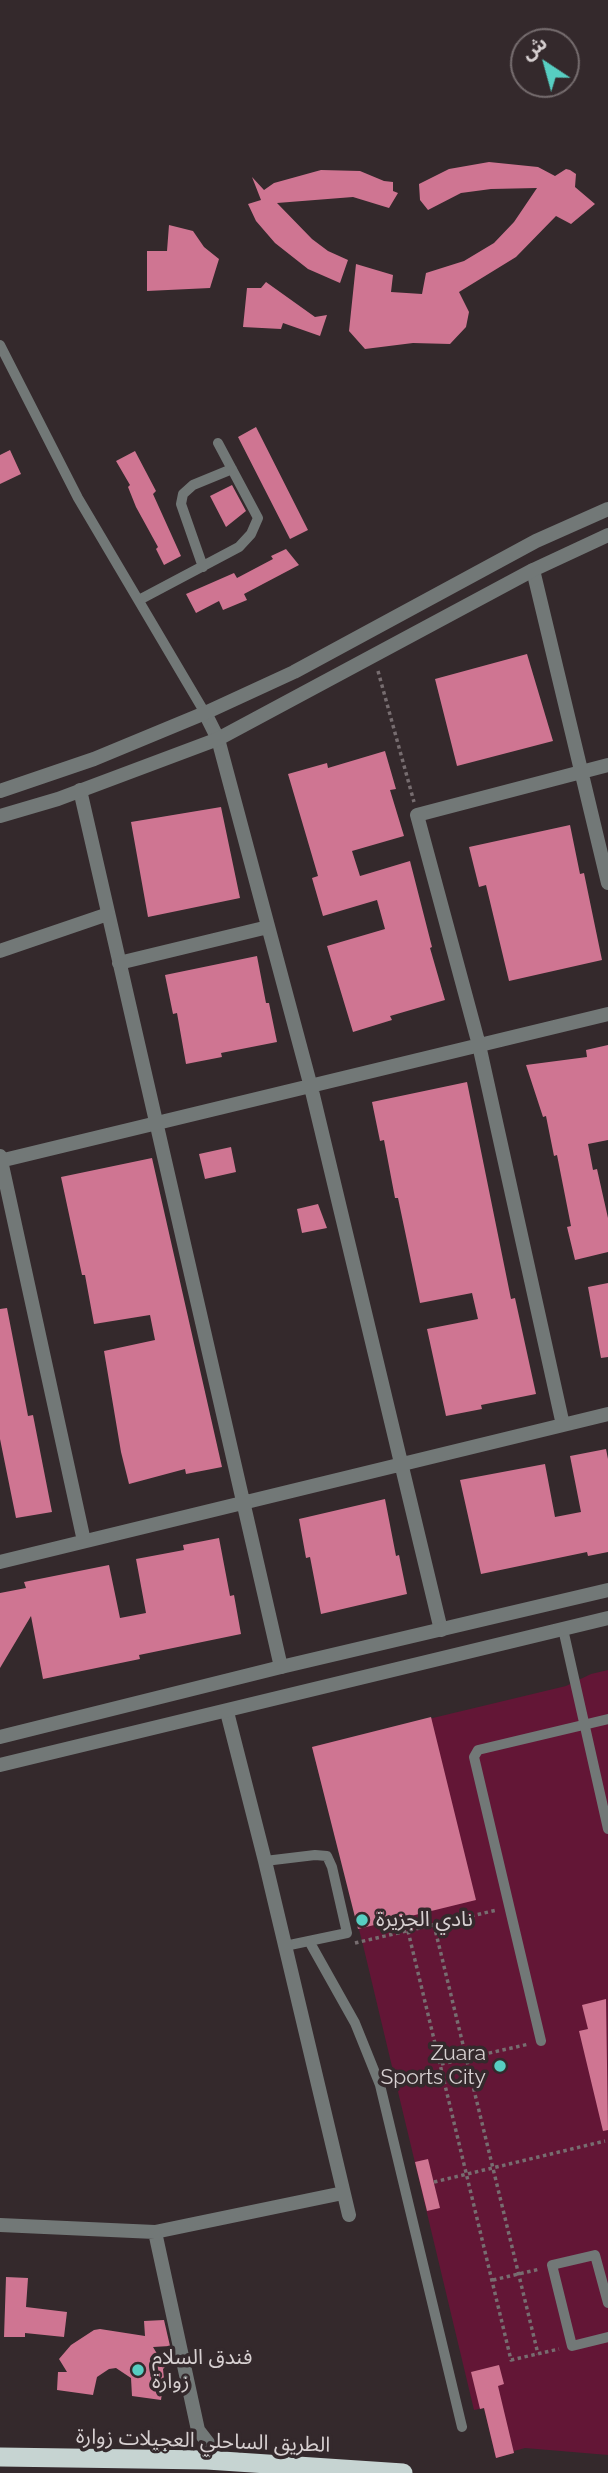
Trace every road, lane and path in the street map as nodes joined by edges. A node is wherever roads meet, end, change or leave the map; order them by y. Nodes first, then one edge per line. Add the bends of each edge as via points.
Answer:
1 (0, 345) edge
2 (218, 443) dead end
3 (232, 469) junction
4 (608, 509) edge
5 (608, 535) edge
6 (203, 567) junction
7 (533, 570) junction
8 (139, 600) junction
9 (374, 655) junction
10 (205, 713) junction
11 (218, 739) junction
12 (608, 765) edge
13 (581, 772) junction
14 (80, 790) junction
15 (0, 791) edge
16 (417, 815) junction
17 (0, 816) edge
18 (608, 883) edge
19 (108, 914) junction
20 (268, 927) junction
21 (0, 951) edge
22 (119, 963) junction
23 (608, 1014) edge
24 (479, 1045) junction
25 (311, 1087) junction
26 (155, 1124) junction
27 (0, 1160) edge
28 (608, 1414) edge
29 (563, 1425) junction
30 (403, 1464) junction
31 (244, 1503) junction
32 (85, 1541) junction
33 (0, 1562) edge
34 (608, 1590) edge
35 (608, 1618) edge
36 (563, 1629) junction
37 (441, 1630) junction
38 (281, 1667) junction
39 (227, 1712) junction
40 (608, 1719) edge
41 (585, 1724) junction
42 (0, 1737) edge
43 (0, 1765) edge
44 (608, 1829) edge
45 (265, 1861) junction
46 (510, 1907) junction
47 (434, 1925) junction
48 (408, 1931) junction
49 (346, 1933) junction
50 (309, 1941) junction
51 (285, 1946) junction
52 (541, 2041) joint
53 (467, 2058) junction
54 (441, 2064) junction
55 (605, 2141) dead end
56 (493, 2168) junction
57 (468, 2174) junction
58 (434, 2182) dead end
59 (343, 2193) junction
60 (349, 2215) dead end
61 (0, 2225) edge
62 (155, 2232) junction
63 (552, 2265) junction
64 (519, 2274) junction
65 (492, 2281) junction
66 (608, 2303) edge
67 (608, 2337) edge
68 (572, 2346) junction
69 (538, 2354) junction
70 (462, 2427) dead end
71 (212, 2448) dead end
72 (0, 2457) edge
73 (403, 2473) edge

1 - 8 lane via 78,498
2 - 3 lane
3 - 6 lane via 258,518 239,547
3 - 6 lane via 183,494 181,504
4 - 10 street via 536,541 294,672
5 - 7 street
6 - 8 lane
7 - 9 street
7 - 13 street
8 - 10 lane
9 - 11 street
9 - 16 path
10 - 11 street
10 - 15 street via 94,760
11 - 14 street
11 - 20 street
12 - 13 street
13 - 16 street
13 - 18 street
14 - 17 street
14 - 19 street
16 - 24 street
19 - 21 street
19 - 22 street
20 - 22 street
20 - 25 street
22 - 26 street
23 - 24 street
24 - 25 street
24 - 29 street
25 - 26 street
25 - 30 street
26 - 27 street
26 - 31 street
27 - 32 street
28 - 29 street
29 - 30 street
30 - 31 street
30 - 37 street
31 - 32 street
31 - 38 street
32 - 33 street
34 - 37 street
35 - 36 street
36 - 39 street
36 - 41 lane
37 - 38 street
38 - 42 street
39 - 43 street
39 - 45 street
40 - 41 lane
41 - 44 lane
41 - 46 lane via 478,1750 474,1757
45 - 49 lane via 327,1856
45 - 51 street
46 - 47 path
46 - 52 lane
47 - 48 path
47 - 53 path
48 - 49 path via 355,1943
48 - 54 path
49 - 50 lane
50 - 51 lane
50 - 70 lane via 355,2023 380,2085
51 - 59 street
52 - 53 path
53 - 54 path
53 - 56 path
54 - 57 path
55 - 56 path
56 - 57 path
56 - 64 path
57 - 58 path
57 - 65 path
59 - 60 street
59 - 62 street
61 - 62 street
62 - 71 street via 198,2430
63 - 64 path
63 - 66 lane via 595,2255
63 - 68 lane
64 - 65 path
64 - 69 path
65 - 69 path via 511,2360
67 - 68 lane
68 - 69 path
72 - 73 highway, الطريق الساحلي العجيلات زوارة via 207,2460

